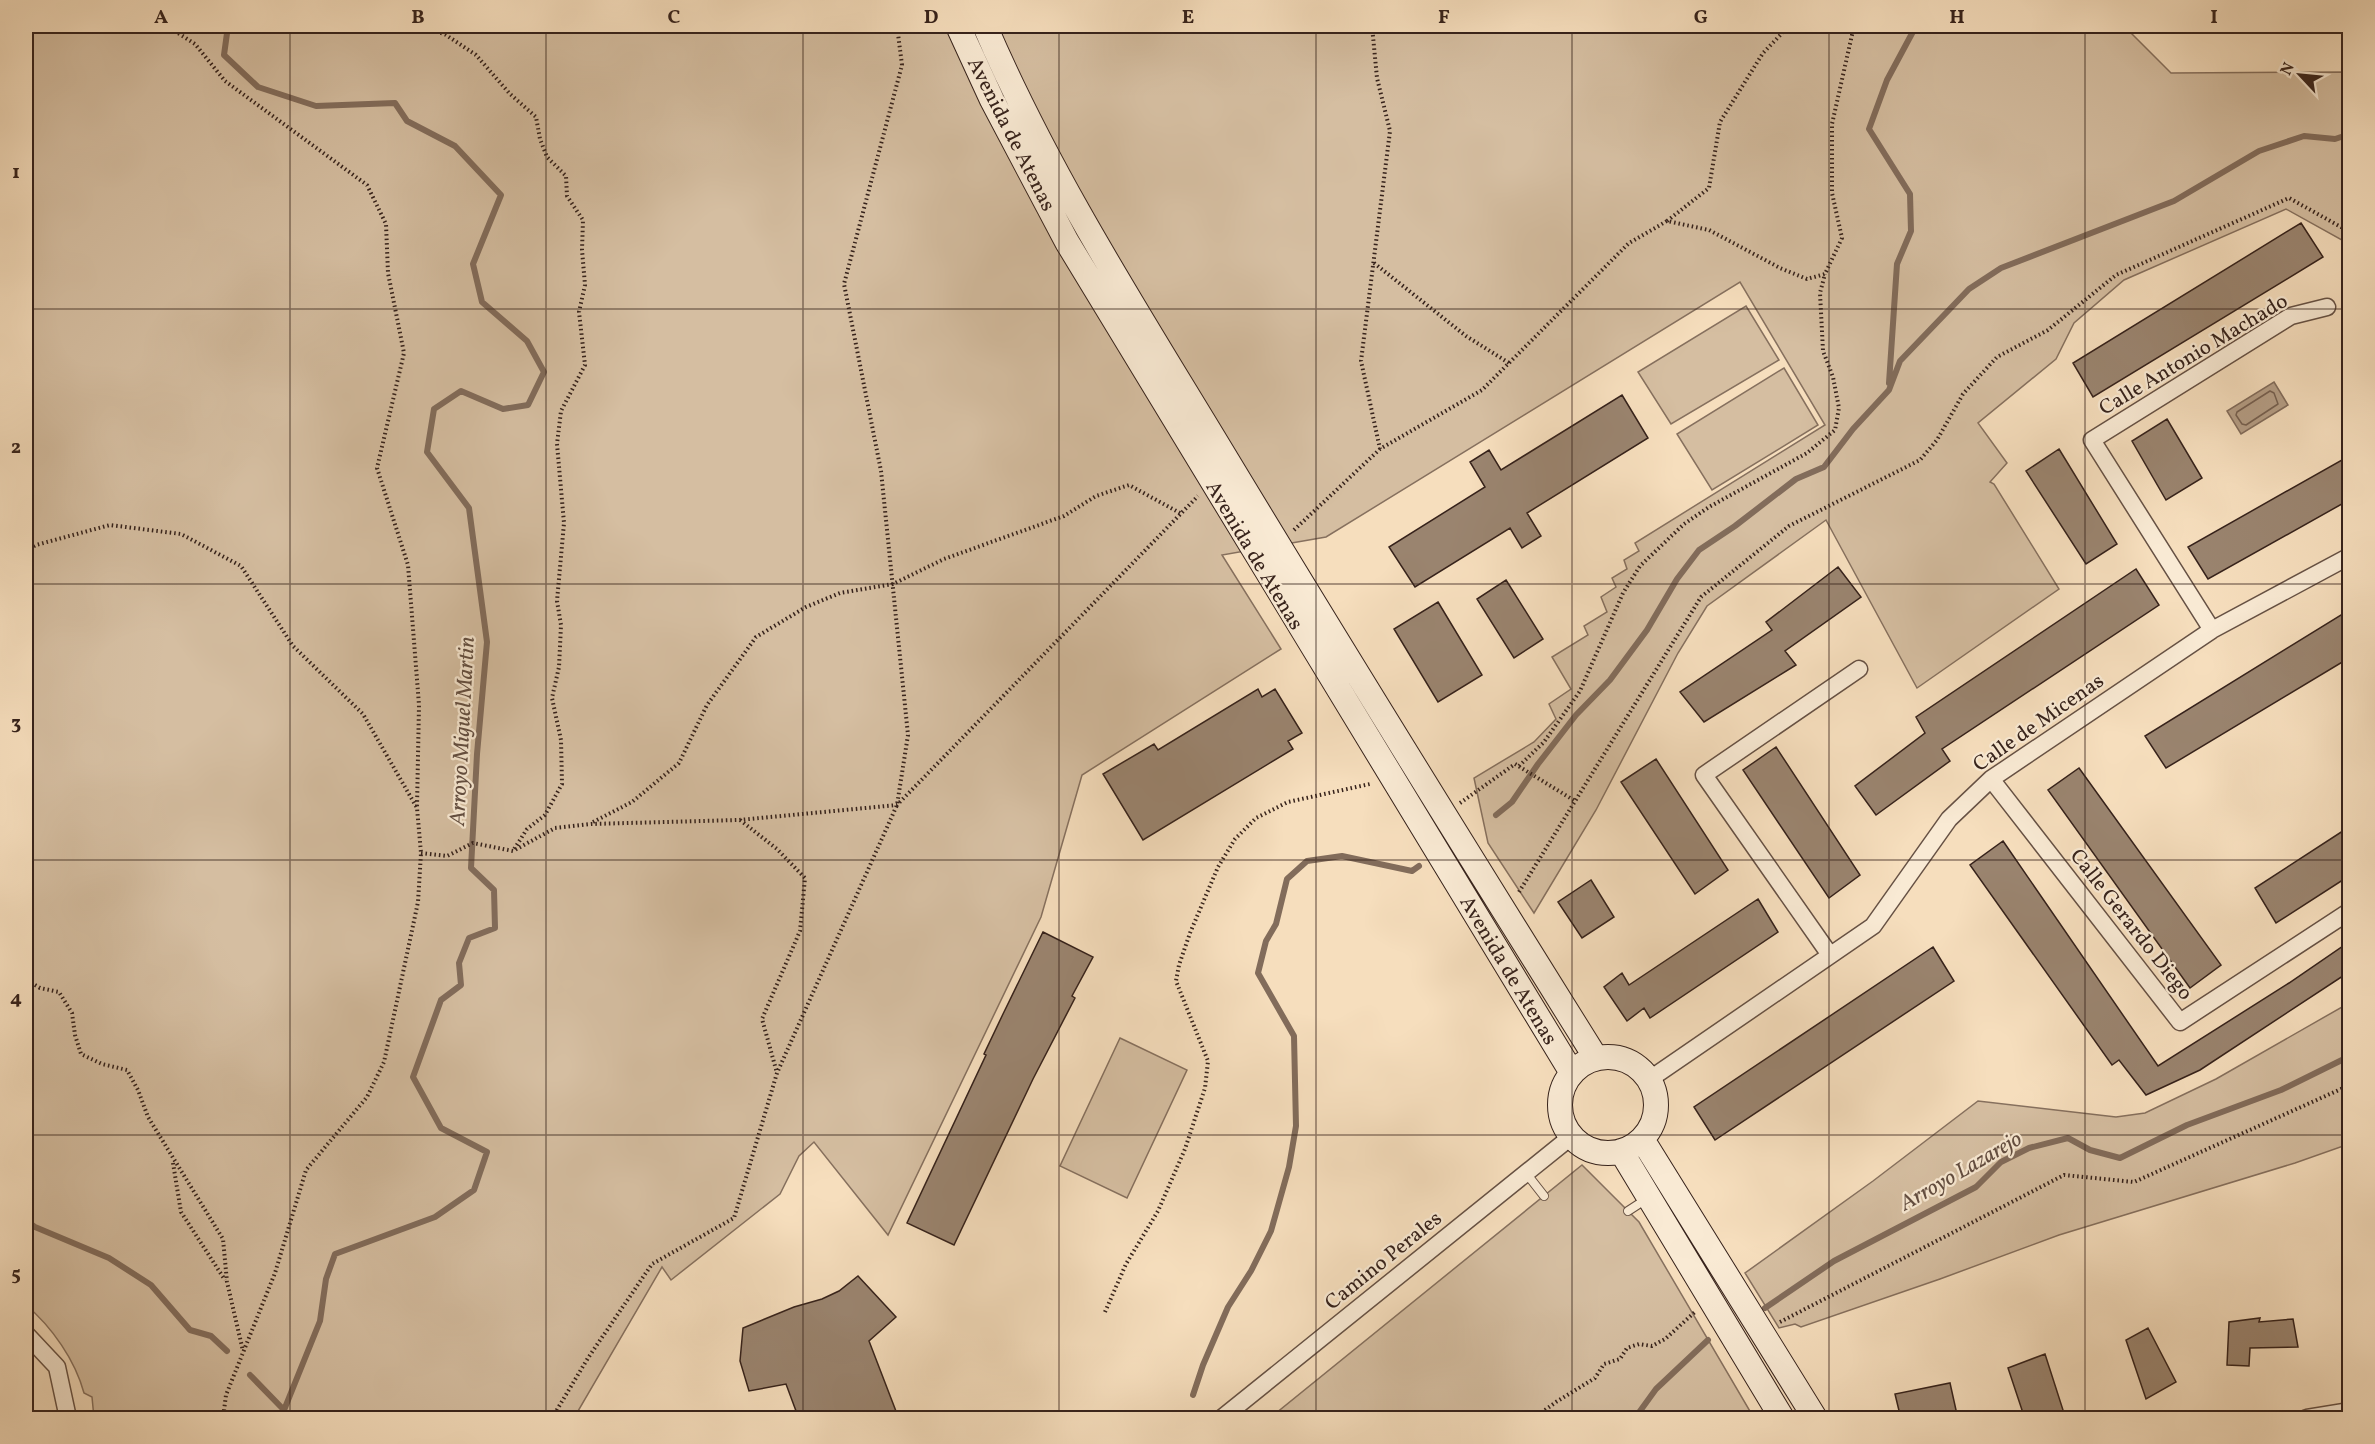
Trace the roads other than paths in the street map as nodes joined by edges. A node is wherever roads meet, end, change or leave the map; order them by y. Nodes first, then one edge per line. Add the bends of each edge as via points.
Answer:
1 (958, 26) edge
2 (985, 26) edge
3 (2327, 307) dead end
4 (2349, 556) edge
5 (2212, 630) junction
6 (1859, 669) dead end
7 (1991, 779) junction
8 (2349, 911) edge
9 (1830, 955) junction
10 (1596, 1058) junction
11 (1572, 1073) junction
12 (1650, 1079) junction
13 (1572, 1137) junction
14 (1642, 1139) junction
15 (1621, 1151) junction
16 (1526, 1173) junction
17 (1544, 1196) dead end
18 (1648, 1197) junction
19 (1628, 1211) dead end
20 (26, 1334) edge
21 (2349, 1411) edge
22 (68, 1419) edge
23 (1222, 1419) edge
24 (1782, 1419) edge
25 (1815, 1419) edge
26 (2307, 1419) edge

1 - 11 main road, Avenida de Atenas via 1067,242
2 - 10 main road, Avenida de Atenas via 1090,233
3 - 5 street, Calle Antonio Machado via 2291,316 2092,440
4 - 5 street, Calle de Micenas
5 - 7 street, Calle de Micenas
6 - 9 street via 1704,775
7 - 8 street, Calle Gerardo Diego via 2180,1022
7 - 9 street, Calle de Micenas via 1949,819 1873,926
9 - 12 street, Calle de Micenas
10 - 11 main road
10 - 12 main road via 1626,1059
11 - 13 main road via 1563,1088 1560,1105 1563,1122
12 - 14 main road via 1656,1110
13 - 15 main road via 1594,1151
13 - 16 street, Camino Perales
14 - 15 main road
14 - 25 main road
15 - 18 main road
16 - 17 lane
16 - 23 street, Camino Perales
18 - 19 lane
18 - 24 main road
20 - 22 street via 57,1367
21 - 26 street

